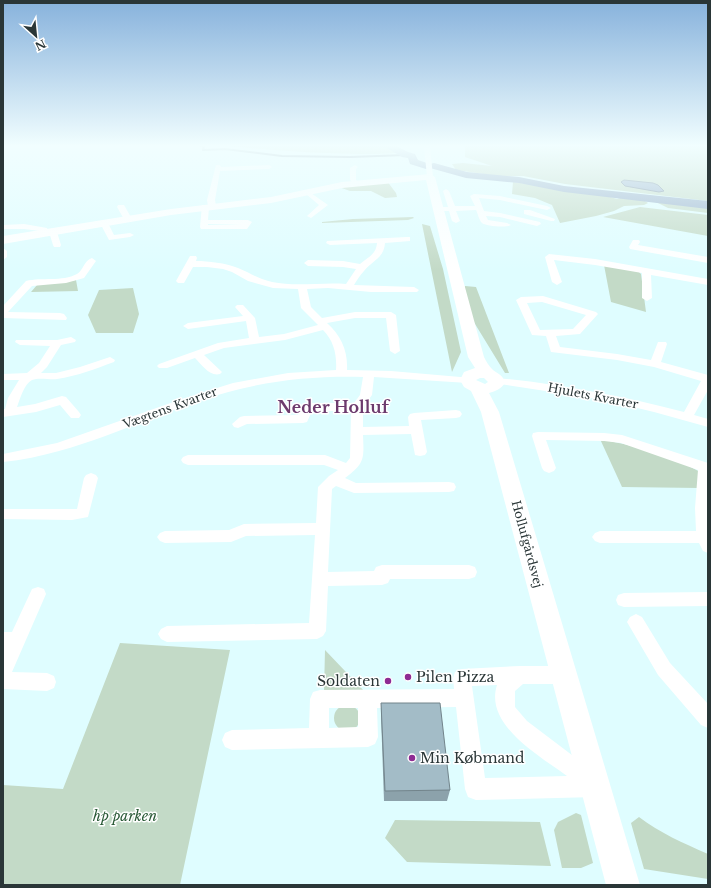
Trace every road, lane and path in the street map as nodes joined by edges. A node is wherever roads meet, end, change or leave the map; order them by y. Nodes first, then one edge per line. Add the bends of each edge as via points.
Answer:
1 (213, 187) edge
2 (335, 187) edge
3 (432, 187) edge
4 (446, 190) dead end
5 (308, 193) junction
6 (208, 206) junction
7 (121, 207) dead end
8 (547, 208) dead end
9 (437, 209) junction
10 (452, 209) junction
11 (479, 209) junction
12 (311, 216) dead end
13 (128, 219) junction
14 (551, 219) dead end
15 (456, 221) dead end
16 (205, 222) dead end
17 (104, 223) junction
18 (537, 224) dead end
19 (507, 225) dead end
20 (3, 227) edge
21 (49, 232) junction
22 (130, 235) dead end
23 (407, 239) dead end
24 (3, 240) edge
25 (380, 240) junction
26 (636, 242) dead end
27 (330, 243) dead end
28 (57, 245) dead end
29 (3, 251) edge
30 (3, 257) edge
31 (708, 260) edge
32 (92, 261) dead end
33 (308, 263) dead end
34 (361, 268) junction
35 (646, 271) junction
36 (181, 282) dead end
37 (557, 282) dead end
38 (708, 282) edge
39 (302, 286) junction
40 (349, 286) junction
41 (414, 290) dead end
42 (3, 295) edge
43 (16, 295) junction
44 (647, 298) dead end
45 (240, 307) dead end
46 (3, 313) edge
47 (62, 318) dead end
48 (250, 318) junction
49 (323, 324) junction
50 (188, 326) dead end
51 (550, 333) junction
52 (71, 340) dead end
53 (254, 340) junction
54 (20, 342) dead end
55 (56, 343) junction
56 (662, 344) dead end
57 (395, 351) dead end
58 (196, 354) junction
59 (110, 360) dead end
60 (655, 364) junction
61 (163, 366) dead end
62 (216, 372) dead end
63 (341, 374) junction
64 (369, 375) junction
65 (29, 376) junction
66 (3, 377) edge
67 (482, 377) junction
68 (707, 383) edge
69 (357, 407) junction
70 (6, 413) edge
71 (456, 414) dead end
72 (75, 415) dead end
73 (687, 417) junction
74 (708, 423) edge
75 (238, 424) dead end
76 (416, 430) junction
77 (357, 431) junction
78 (420, 452) dead end
79 (3, 458) edge
80 (188, 460) dead end
81 (549, 468) dead end
82 (707, 468) edge
83 (348, 469) junction
84 (91, 478) dead end
85 (334, 479) junction
86 (449, 487) dead end
87 (3, 514) edge
88 (322, 529) junction
89 (165, 537) dead end
90 (600, 537) dead end
91 (706, 542) edge
92 (469, 572) dead end
93 (320, 579) junction
94 (38, 594) dead end
95 (708, 599) edge
96 (624, 600) dead end
97 (636, 622) dead end
98 (167, 634) dead end
99 (10, 640) edge
100 (3, 671) edge
101 (520, 675) junction
102 (563, 675) junction
103 (3, 680) edge
104 (47, 682) dead end
105 (464, 698) junction
106 (367, 699) junction
107 (708, 718) edge
108 (319, 738) junction
109 (232, 740) dead end
110 (596, 786) junction
111 (624, 885) edge

1 - 6 street
2 - 5 street
3 - 9 street, Hollufgårdsvej
4 - 10 street
5 - 6 street
5 - 12 street via 324,205
6 - 13 street
6 - 16 street
7 - 13 street
8 - 11 street via 500,198 474,196
9 - 10 street
9 - 67 street, Hollufgårdsvej
10 - 11 street
10 - 15 street
11 - 14 street via 499,206
11 - 18 street
11 - 19 street via 485,222
13 - 17 street
17 - 21 street
17 - 22 street via 112,238
20 - 21 street via 18,225
21 - 24 street
21 - 28 street
23 - 25 street
25 - 27 street
25 - 34 street via 381,250 378,255
26 - 31 street via 634,247
29 - 30 street
32 - 43 street via 81,276 29,283
33 - 34 street via 343,264
34 - 40 street
35 - 37 street via 550,257
35 - 38 street
35 - 44 street
36 - 39 street via 192,261 235,270 251,279 273,285
39 - 40 street
39 - 49 street via 306,308
40 - 41 street
42 - 43 street
43 - 46 street
45 - 48 street
46 - 47 street
48 - 50 street
48 - 53 street
49 - 53 street via 285,337
49 - 57 street via 354,315 391,315
49 - 63 street via 339,345
51 - 51 street via 536,333 521,300 543,299 593,314 576,332
51 - 60 street via 555,350 584,352
52 - 55 street
53 - 58 street via 222,345
54 - 55 street
55 - 65 street via 43,364
56 - 60 street
58 - 61 street
58 - 62 street, Vægtens Kvarter
59 - 65 street via 70,374
60 - 68 street
63 - 64 street, Vægtens Kvarter
63 - 79 street, Vægtens Kvarter via 304,375 226,388 60,447
64 - 67 street, Vægtens Kvarter
64 - 69 street via 366,395
65 - 66 street
65 - 70 street
67 - 73 street, Hjulets Kvarter via 583,392
67 - 102 street, Hollufgårdsvej
68 - 73 street
69 - 75 street via 307,407 303,419 244,420
69 - 77 street
70 - 72 street via 62,400
71 - 76 street via 414,417
73 - 74 street, Hjulets Kvarter
76 - 77 street
76 - 78 street
77 - 83 street via 357,459
80 - 83 street via 325,460
81 - 82 street via 538,436 604,436 622,439
82 - 91 street via 703,500
83 - 85 street
84 - 87 street via 83,513
85 - 86 street via 354,488
85 - 88 street via 325,487
88 - 89 street via 244,530 231,536
88 - 93 street
90 - 91 street
92 - 93 street via 382,572 382,578
93 - 98 street via 317,631
94 - 99 street
95 - 96 street
97 - 107 street via 664,669
99 - 100 street
101 - 102 street
101 - 105 street via 462,678
101 - 110 street via 505,687 506,710 520,728
102 - 110 street, Hollufgårdsvej
103 - 104 street
105 - 106 street
105 - 110 street via 476,789
106 - 108 street via 320,699
106 - 108 street via 368,738
108 - 109 street
110 - 111 street, Hollufgårdsvej

